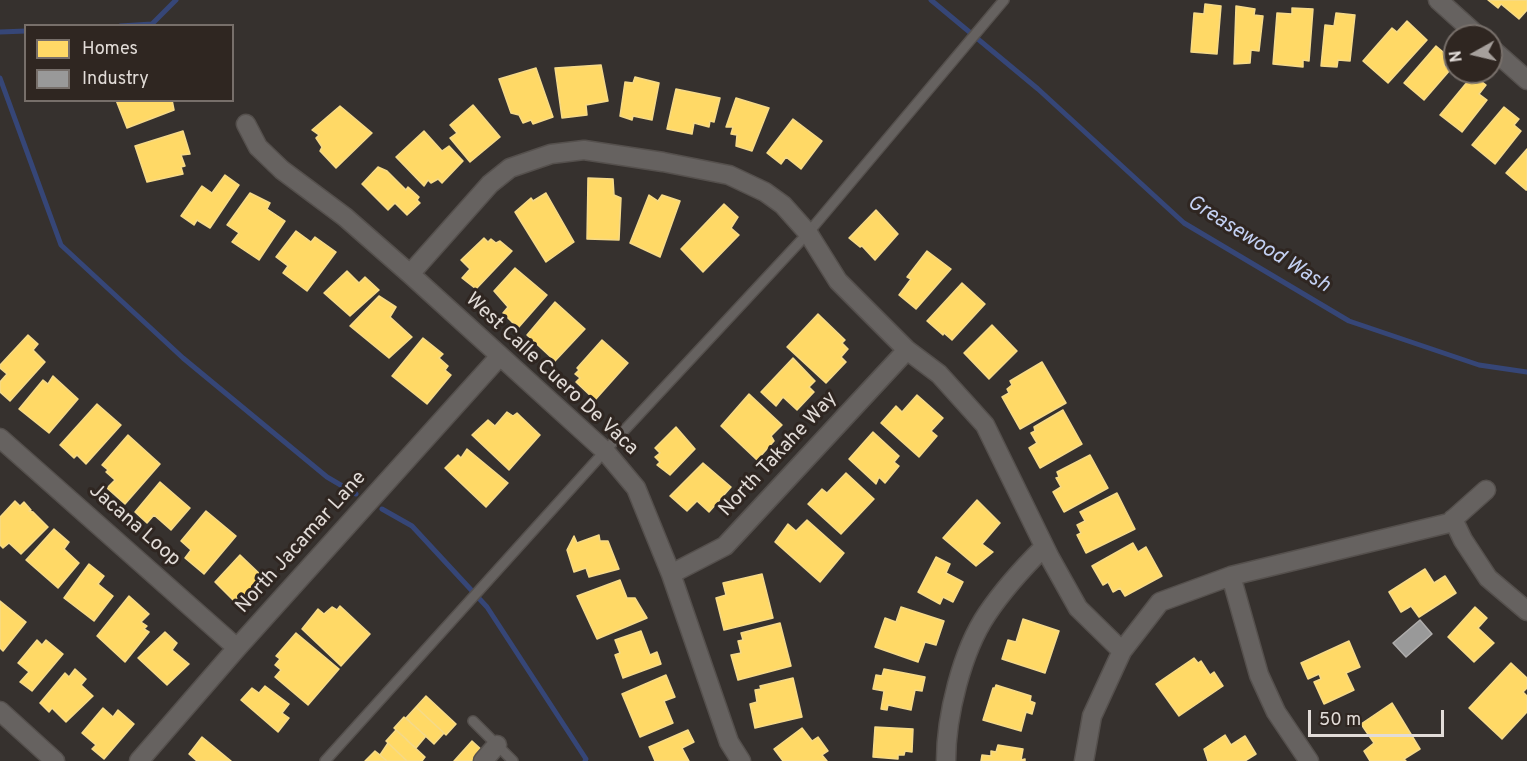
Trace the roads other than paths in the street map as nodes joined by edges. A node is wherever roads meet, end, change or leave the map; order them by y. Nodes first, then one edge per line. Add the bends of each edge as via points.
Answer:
1 (1004, 0) edge
2 (1437, 0) edge
3 (1464, 24) edge
4 (1503, 59) edge
5 (1527, 80) edge
6 (246, 124) dead end
7 (808, 233) junction
8 (410, 274) junction
9 (907, 350) junction
10 (500, 356) junction
11 (0, 438) edge
12 (605, 451) junction
13 (1486, 490) dead end
14 (1453, 519) junction
15 (1044, 547) junction
16 (671, 574) junction
17 (1231, 576) junction
18 (1527, 611) edge
19 (237, 648) junction
20 (1122, 651) junction
21 (0, 711) edge
22 (473, 722) dead end
23 (497, 745) junction
24 (55, 761) edge
25 (139, 761) edge
26 (325, 761) edge
27 (483, 761) edge
28 (513, 761) edge
29 (741, 761) edge
30 (946, 761) edge
31 (1084, 761) edge
32 (1309, 761) edge

1 - 7 lane
2 - 3 street
4 - 5 street
6 - 8 street, West Calle Cuero De Vaca via 258,147 282,170 345,216
7 - 8 street via 783,204 729,176 584,150 551,154 510,168 490,184
7 - 9 street via 838,281
7 - 12 lane
8 - 10 street, West Calle Cuero De Vaca
9 - 15 street via 939,374 985,426
9 - 16 street, North Takahe Way via 725,546
10 - 12 street, West Calle Cuero De Vaca
10 - 19 street, North Jacamar Lane
11 - 19 street, Jacana Loop
12 - 16 street, West Calle Cuero De Vaca via 636,488
12 - 26 lane
13 - 14 street
14 - 17 street
14 - 18 street via 1488,578
15 - 20 street via 1078,608
15 - 30 street via 1019,572 986,616 963,663 951,713
16 - 29 street, West Calle Cuero De Vaca via 729,742
17 - 20 street via 1160,602
17 - 32 street via 1259,675 1276,712
19 - 25 street, North Jacamar Lane
20 - 31 street via 1092,716
21 - 24 street
22 - 23 lane
23 - 27 street
23 - 28 lane

